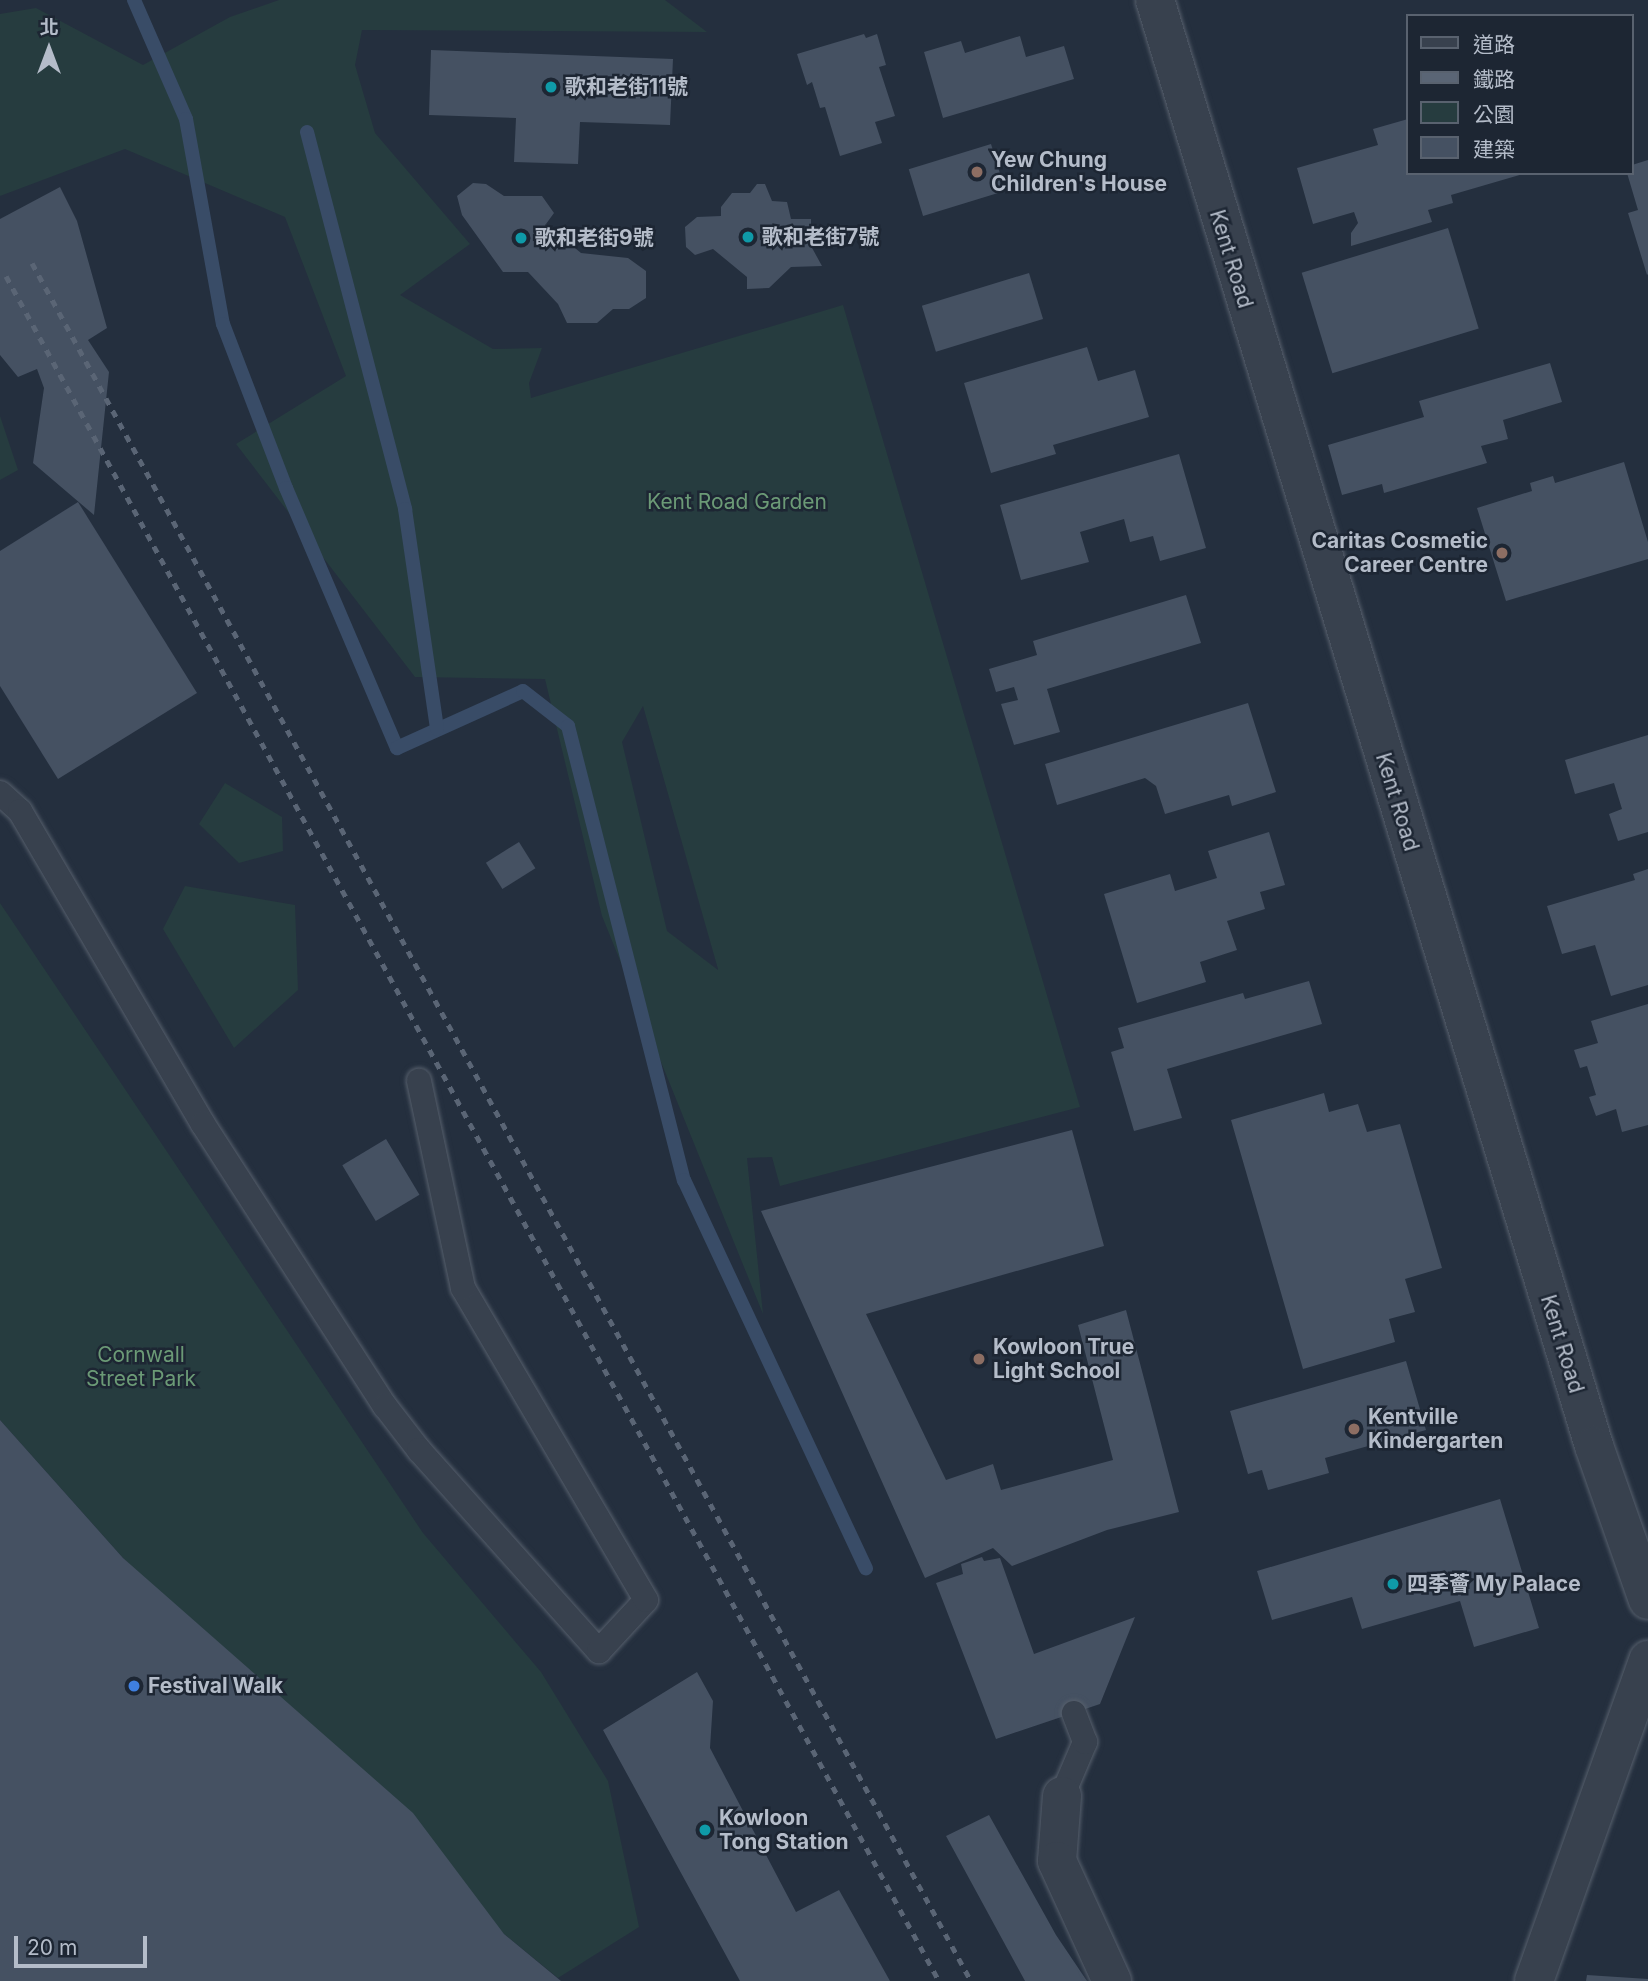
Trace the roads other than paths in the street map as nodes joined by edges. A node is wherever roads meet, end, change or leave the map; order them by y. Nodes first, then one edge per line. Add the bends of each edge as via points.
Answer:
1 (1155, 0) edge
2 (0, 793) edge
3 (419, 1081) dead end
4 (1646, 1585) edge
5 (1648, 1660) edge
6 (1073, 1713) dead end
7 (1062, 1796) joint
8 (1112, 1981) edge
9 (1534, 1981) edge

1 - 4 street, Kent Road via 1585,1419
2 - 3 lane via 20,811 203,1124 385,1406 599,1651 646,1601 463,1288
5 - 9 street
6 - 7 lane via 1084,1742
7 - 8 street via 1057,1861

